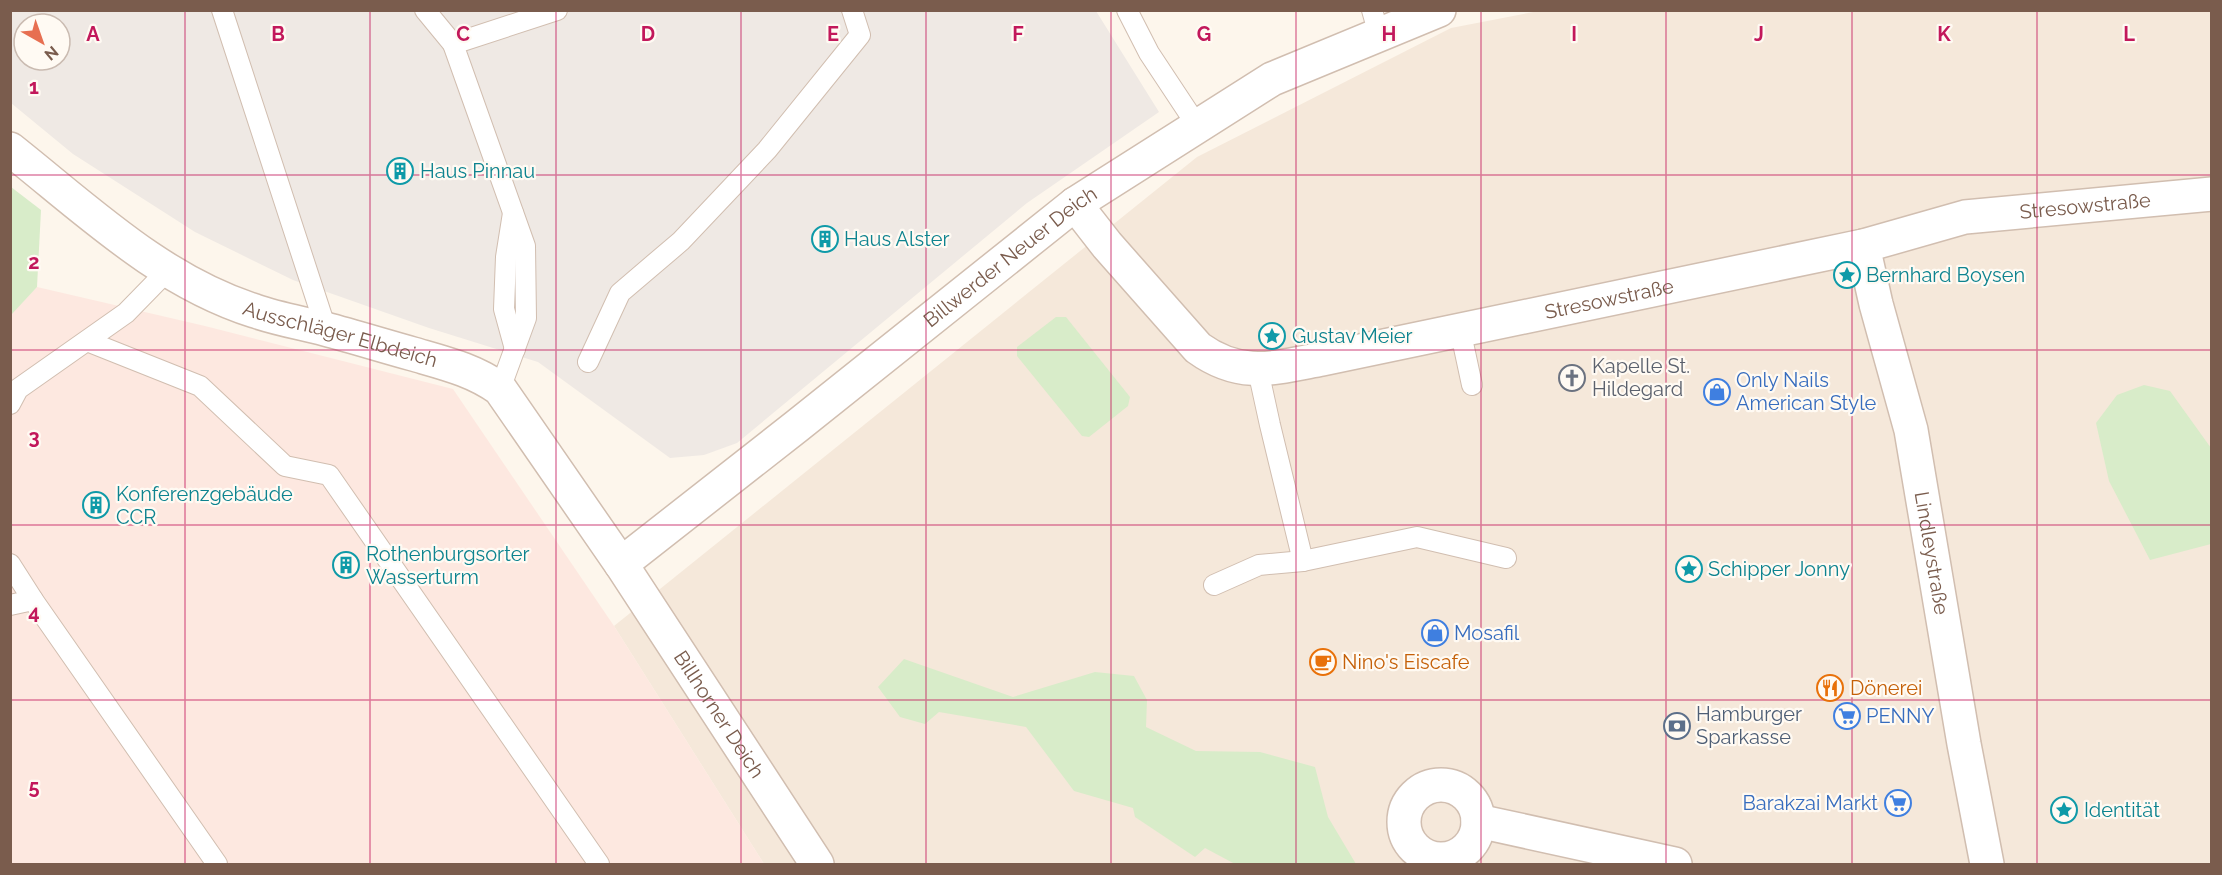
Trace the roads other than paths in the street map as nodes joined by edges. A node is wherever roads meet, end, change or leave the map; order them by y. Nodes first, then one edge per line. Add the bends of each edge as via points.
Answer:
1 (222, 10) edge
2 (425, 10) edge
3 (557, 10) edge
4 (852, 10) edge
5 (1127, 10) edge
6 (1438, 10) edge
7 (1376, 23) edge
8 (453, 44) junction
9 (1198, 127) junction
10 (10, 150) edge
11 (2211, 194) edge
12 (1075, 204) junction
13 (1863, 246) junction
14 (168, 270) junction
15 (326, 329) junction
16 (1460, 329) junction
17 (87, 340) junction
18 (588, 362) dead end
19 (1258, 370) junction
20 (1473, 385) dead end
21 (500, 389) junction
22 (10, 404) edge
23 (1506, 558) dead end
24 (1303, 561) junction
25 (10, 564) edge
26 (621, 564) junction
27 (1214, 585) dead end
28 (33, 600) junction
29 (10, 605) edge
30 (1478, 821) dead end
31 (217, 864) edge
32 (599, 864) edge
33 (817, 864) edge
34 (1675, 864) edge
35 (1987, 864) edge

1 - 15 lane
2 - 8 lane
3 - 8 lane
4 - 18 lane via 860,35 767,150 681,241 620,293
5 - 9 lane via 1149,53
6 - 7 street, Billwerder Neuer Deich
7 - 9 street, Billwerder Neuer Deich via 1272,79
8 - 21 lane via 513,210 504,309 515,349
9 - 12 street, Billwerder Neuer Deich
10 - 14 street, Ausschläger Elbdeich via 131,247
11 - 13 street, Stresowstraße via 1965,217
12 - 19 street, Stresowstraße via 1198,348 1220,362
12 - 26 street, Billwerder Neuer Deich
13 - 16 street, Stresowstraße
13 - 35 street, Lindleystraße via 1911,430
14 - 15 street, Ausschläger Elbdeich via 254,311
14 - 17 lane via 126,313
15 - 21 street, Ausschläger Elbdeich via 461,368
16 - 19 street, Stresowstraße
16 - 20 lane
17 - 22 lane via 18,389
17 - 32 lane via 200,386 285,465 329,475
19 - 24 lane
21 - 26 street, Ausschläger Elbdeich
23 - 24 lane via 1416,537
24 - 27 lane via 1258,565
25 - 28 lane
26 - 33 street, Billhorner Deich
28 - 29 lane
28 - 31 lane
30 - 34 street

